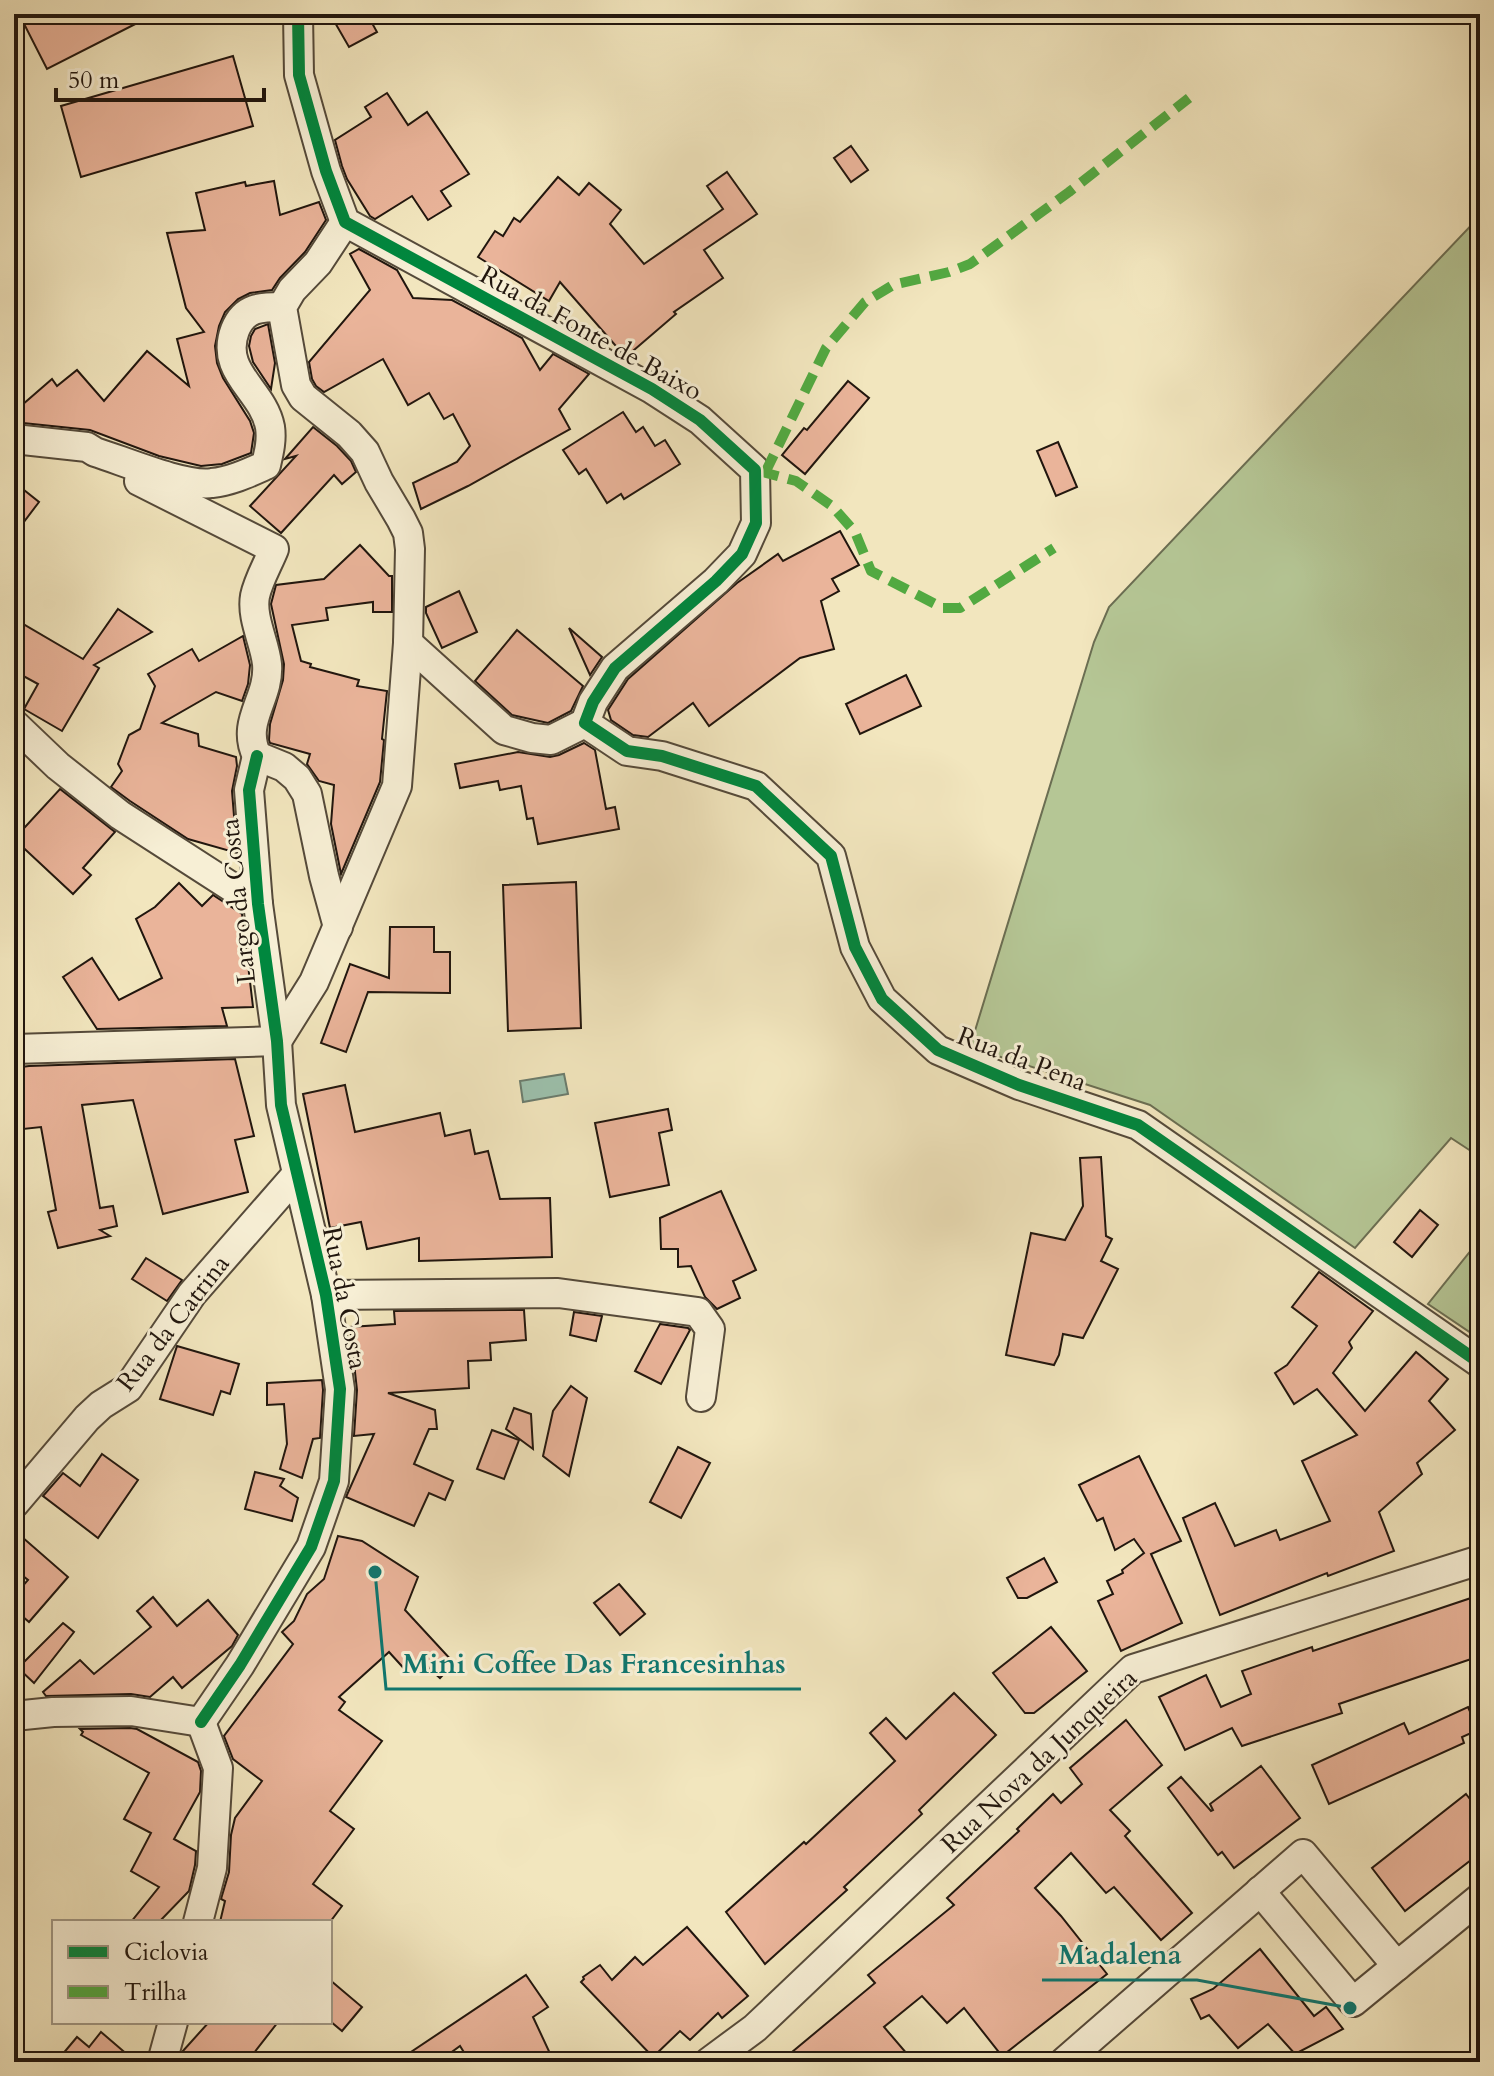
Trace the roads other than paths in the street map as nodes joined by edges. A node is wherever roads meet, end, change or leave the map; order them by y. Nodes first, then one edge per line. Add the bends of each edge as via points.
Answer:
1 (298, 14) edge
2 (345, 222) junction
3 (282, 307) junction
4 (14, 439) edge
5 (95, 452) junction
6 (408, 643) junction
7 (585, 723) junction
8 (14, 724) edge
9 (257, 756) junction
10 (258, 904) junction
11 (338, 927) junction
12 (277, 1041) junction
13 (14, 1049) edge
14 (297, 1174) junction
15 (326, 1295) junction
16 (1480, 1363) edge
17 (701, 1397) dead end
18 (14, 1504) edge
19 (1480, 1560) edge
20 (14, 1716) edge
21 (201, 1722) junction
22 (1260, 1891) junction
23 (1480, 1898) edge
24 (199, 1920) edge
25 (1397, 1966) junction
26 (172, 2024) edge
27 (162, 2062) edge
28 (709, 2062) edge
29 (1064, 2062) edge

1 - 2 street via 299,75
2 - 3 street
2 - 7 street, Rua da Fonte de Baixo via 652,389 700,420 755,470 756,523 742,554 615,668
3 - 5 street via 258,307 239,319 232,338 231,358 270,425 266,465 209,484 168,477
3 - 6 street via 296,385 365,452 408,533
4 - 5 street
5 - 9 street, Largo da Costa via 126,474 274,549 255,597 267,665 251,725
6 - 7 street via 504,730 551,740
6 - 11 street via 397,786
7 - 16 street, Rua da Pena via 627,751 662,756 756,786 831,856 855,947 882,999 938,1050 1019,1085 1138,1125
8 - 10 street via 120,815
9 - 10 street, Largo da Costa via 249,790
9 - 11 street via 284,767 307,794
10 - 12 street, Largo da Costa
11 - 12 street via 314,982
12 - 13 street
12 - 14 street, Rua da Costa via 281,1105
14 - 15 street, Rua da Costa
14 - 18 street, Rua da Catrina via 192,1294 128,1388 87,1418
15 - 17 street via 558,1293 698,1312 710,1329
15 - 21 street, Rua da Costa via 340,1389 334,1481 311,1547
19 - 28 street, Rua Nova da Junqueira via 1133,1669 755,2028
20 - 21 street via 131,1711
21 - 24 street via 218,1768 212,1868
22 - 25 street via 1353,2002
22 - 25 street via 1303,1854
22 - 29 street
23 - 25 street
26 - 27 street

